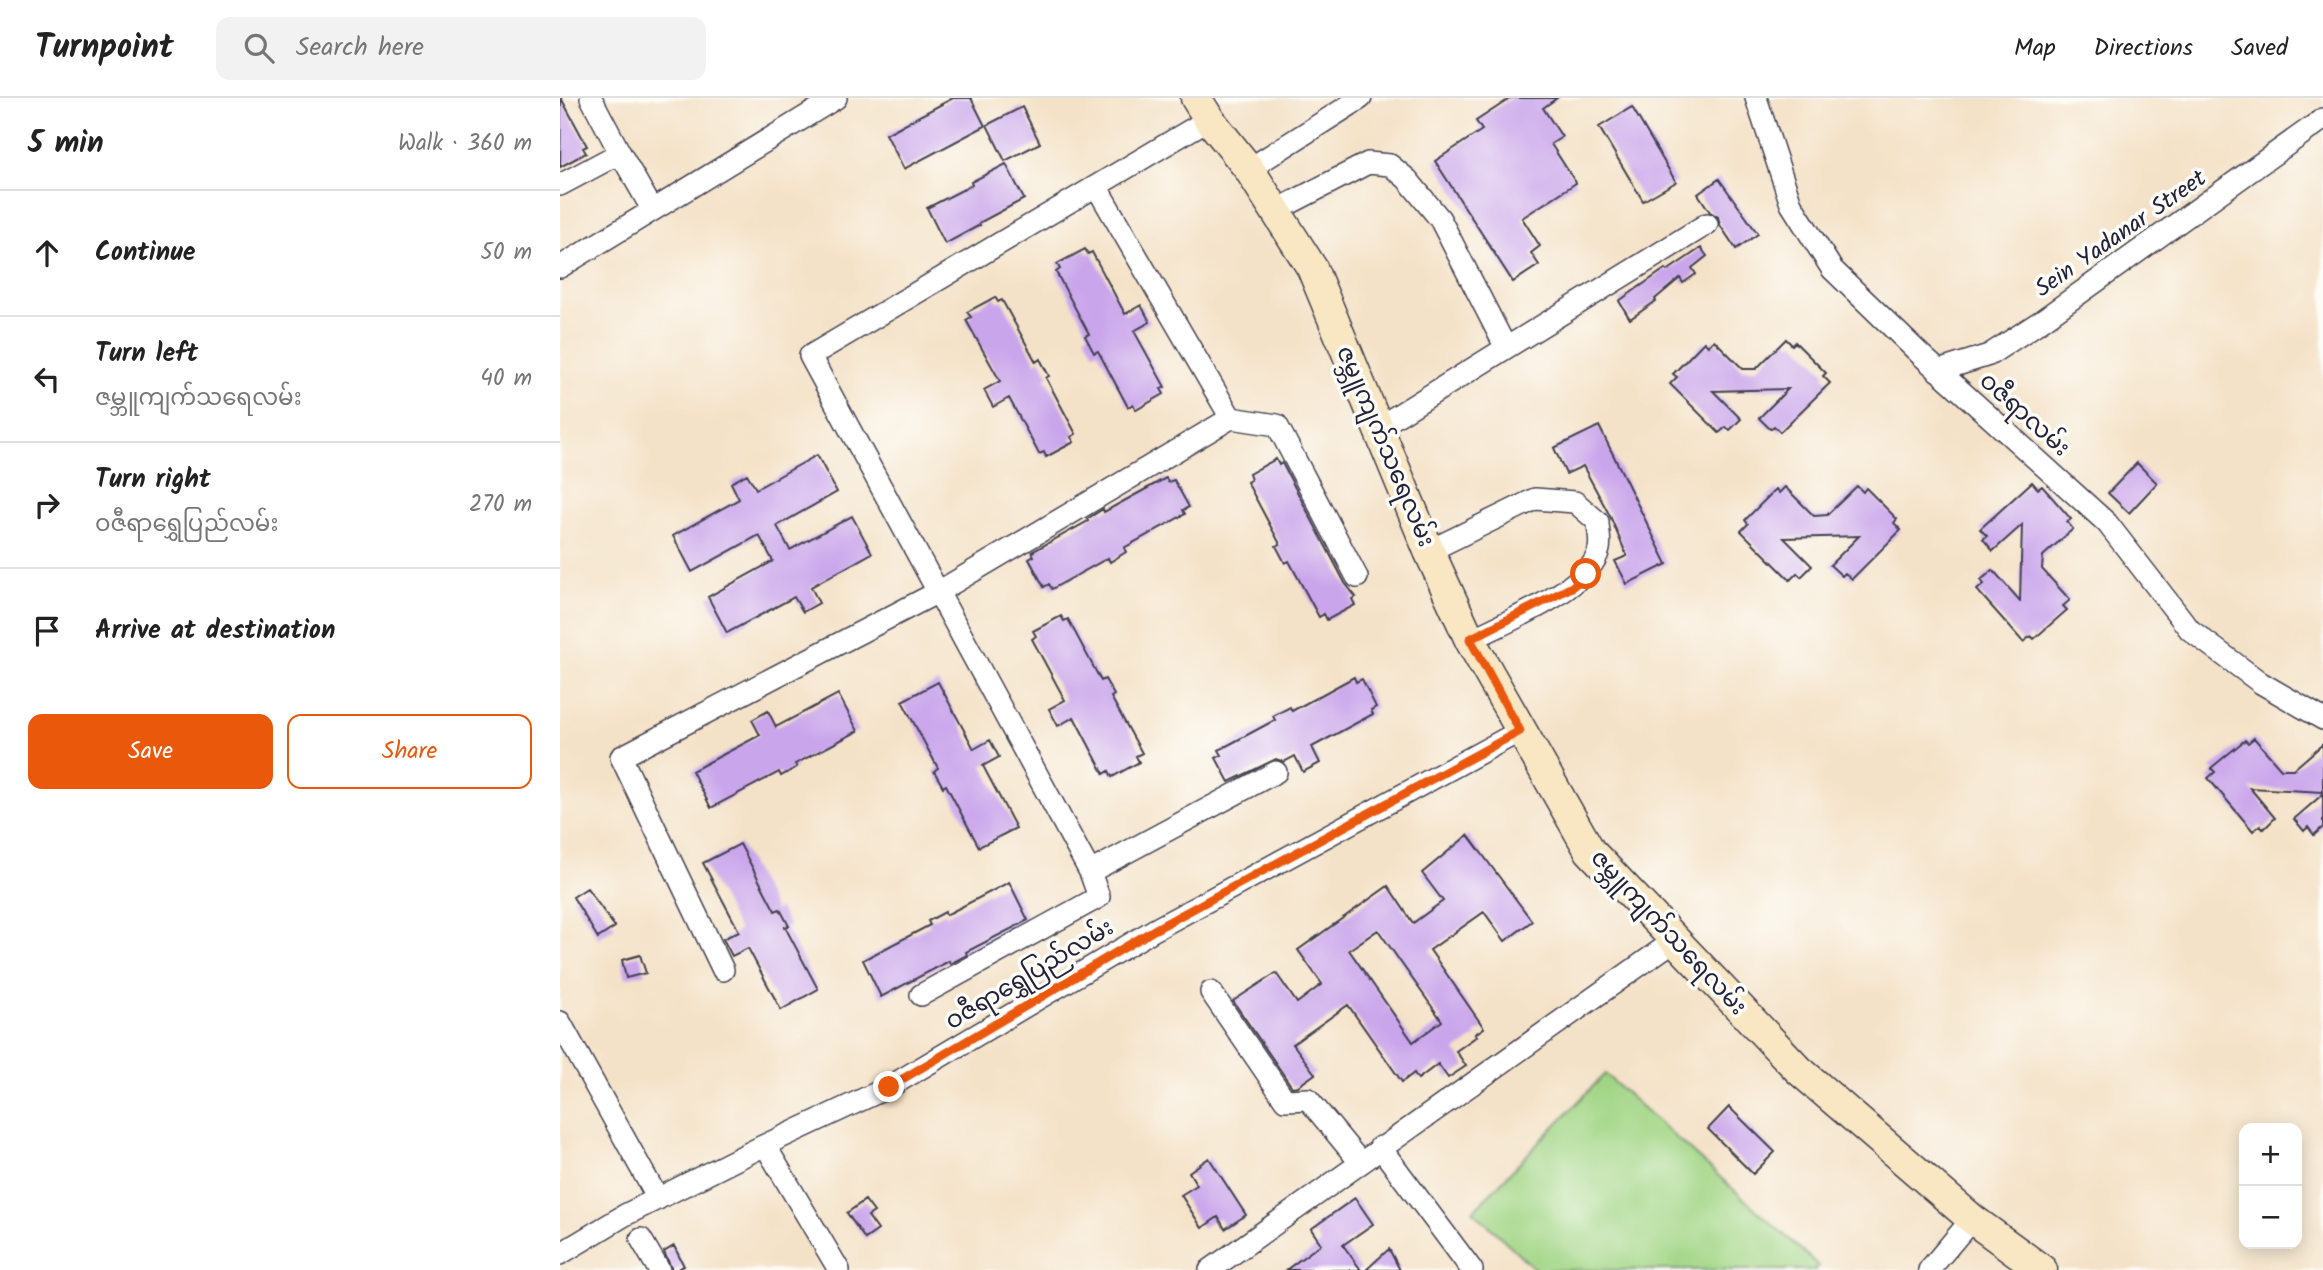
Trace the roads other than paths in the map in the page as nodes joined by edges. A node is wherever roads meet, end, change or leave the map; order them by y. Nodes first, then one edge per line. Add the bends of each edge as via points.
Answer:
1 (591, 98) edge
2 (836, 98) edge
3 (1360, 98) edge
4 (1756, 98) edge
5 (1202, 108) edge
6 (2323, 119) edge
7 (620, 153) junction
8 (1249, 169) junction
9 (560, 185) edge
10 (1096, 186) junction
11 (652, 209) junction
12 (1277, 210) junction
13 (1707, 224) dead end
14 (560, 267) edge
15 (1506, 348) junction
16 (1938, 371) junction
17 (1231, 418) junction
18 (1380, 427) junction
19 (1429, 551) junction
20 (1357, 577) dead end
21 (938, 592) junction
22 (1470, 639) junction
23 (2323, 719) edge
24 (1520, 731) junction
25 (1276, 772) dead end
26 (1090, 872) junction
27 (1675, 940) junction
28 (723, 970) dead end
29 (1211, 992) dead end
30 (921, 995) dead end
31 (560, 1022) edge
32 (765, 1145) junction
33 (1380, 1147) junction
34 (1360, 1162) junction
35 (657, 1199) junction
36 (1972, 1219) junction
37 (641, 1239) dead end
38 (560, 1255) edge
39 (2029, 1266) edge
40 (659, 1270) edge
41 (839, 1270) edge
42 (1210, 1270) edge
43 (1472, 1270) edge
44 (1928, 1270) edge

1 - 7 street
2 - 11 street
3 - 8 street
4 - 16 street, ဝဇီရာလမ်း via 1791,204 1832,269
5 - 8 main road, ဇမ္ဘူကျက်သရေလမ်း
5 - 10 street
6 - 16 street, Sein Yadanar Street via 1989,355
7 - 9 street
7 - 11 street
8 - 12 main road, ဇမ္ဘူကျက်သရေလမ်း
10 - 17 street
10 - 21 street via 810,356
11 - 14 street
12 - 15 street via 1368,163 1390,165 1440,219
12 - 18 main road, ဇမ္ဘူကျက်သရေလမ်း via 1312,268
13 - 15 street
15 - 18 street
16 - 23 street, ဝဇီရာလမ်း via 2107,523 2190,630 2261,683
17 - 20 street via 1276,425
17 - 21 street
18 - 19 main road, ဇမ္ဘူကျက်သရေလမ်း
19 - 22 main road, ဇမ္ဘူကျက်သရေလမ်း
19 - 22 street via 1535,499 1575,502 1598,522 1599,549 1586,574 1572,587
21 - 26 street
21 - 28 street via 621,757
22 - 24 main road, ဇမ္ဘူကျက်သရေလမ်း
24 - 27 main road, ဇမ္ဘူကျက်သရေလမ်း via 1590,851
24 - 32 street, ဝဇီရာရွှေပြည်လမ်း via 1154,930 889,1087
25 - 26 street
26 - 30 street via 1099,897
27 - 33 street
27 - 36 main road, ဇမ္ဘူကျက်သရေလမ်း via 1799,1070
29 - 34 street via 1284,1100 1308,1099
31 - 35 street
32 - 35 street, ဝဇီရာရွှေပြည်လမ်း
32 - 41 street
33 - 34 street
33 - 43 street
34 - 42 street
35 - 38 street, ဝဇီရာရွှေပြည်လမ်း
36 - 39 main road, ဇမ္ဘူကျက်သရေလမ်း
36 - 44 street
37 - 40 street

